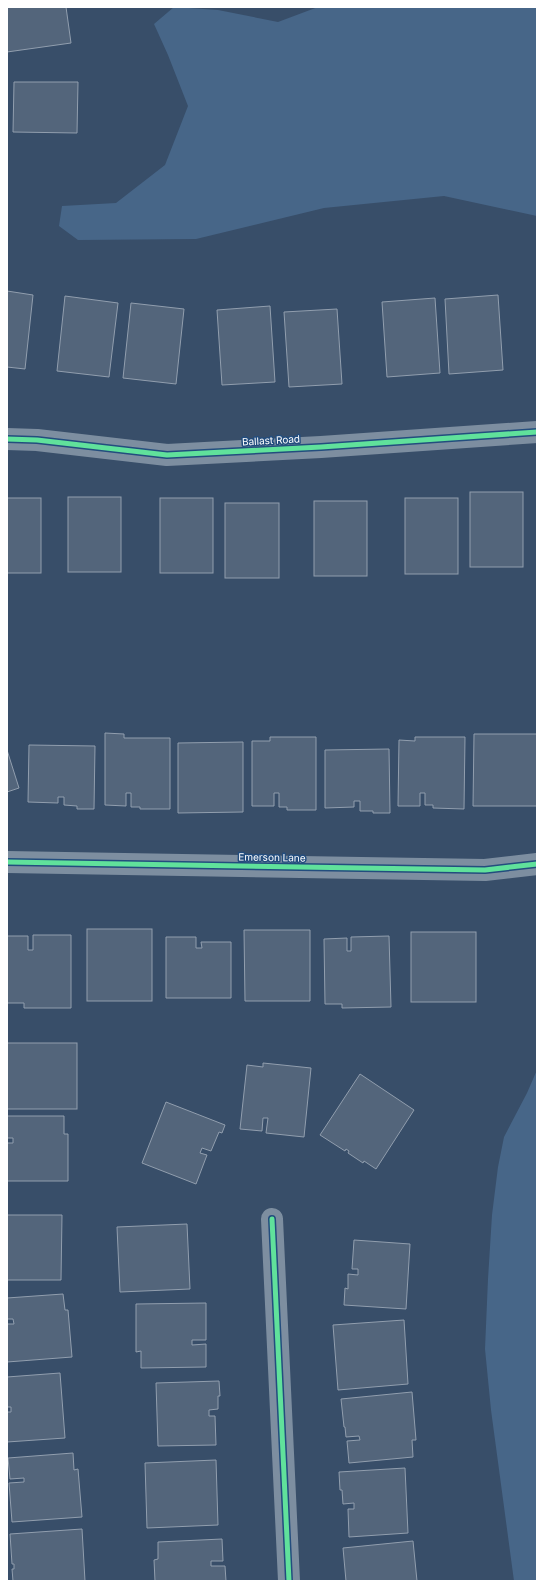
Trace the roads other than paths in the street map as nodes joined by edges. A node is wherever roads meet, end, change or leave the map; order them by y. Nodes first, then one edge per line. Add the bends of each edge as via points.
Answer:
1 (537, 432) edge
2 (7, 439) edge
3 (7, 862) edge
4 (537, 864) edge
5 (272, 1219) dead end
6 (289, 1581) edge

1 - 2 street, Ballast Road via 321,447 167,454
3 - 4 street, Emerson Lane via 485,870
5 - 6 street

